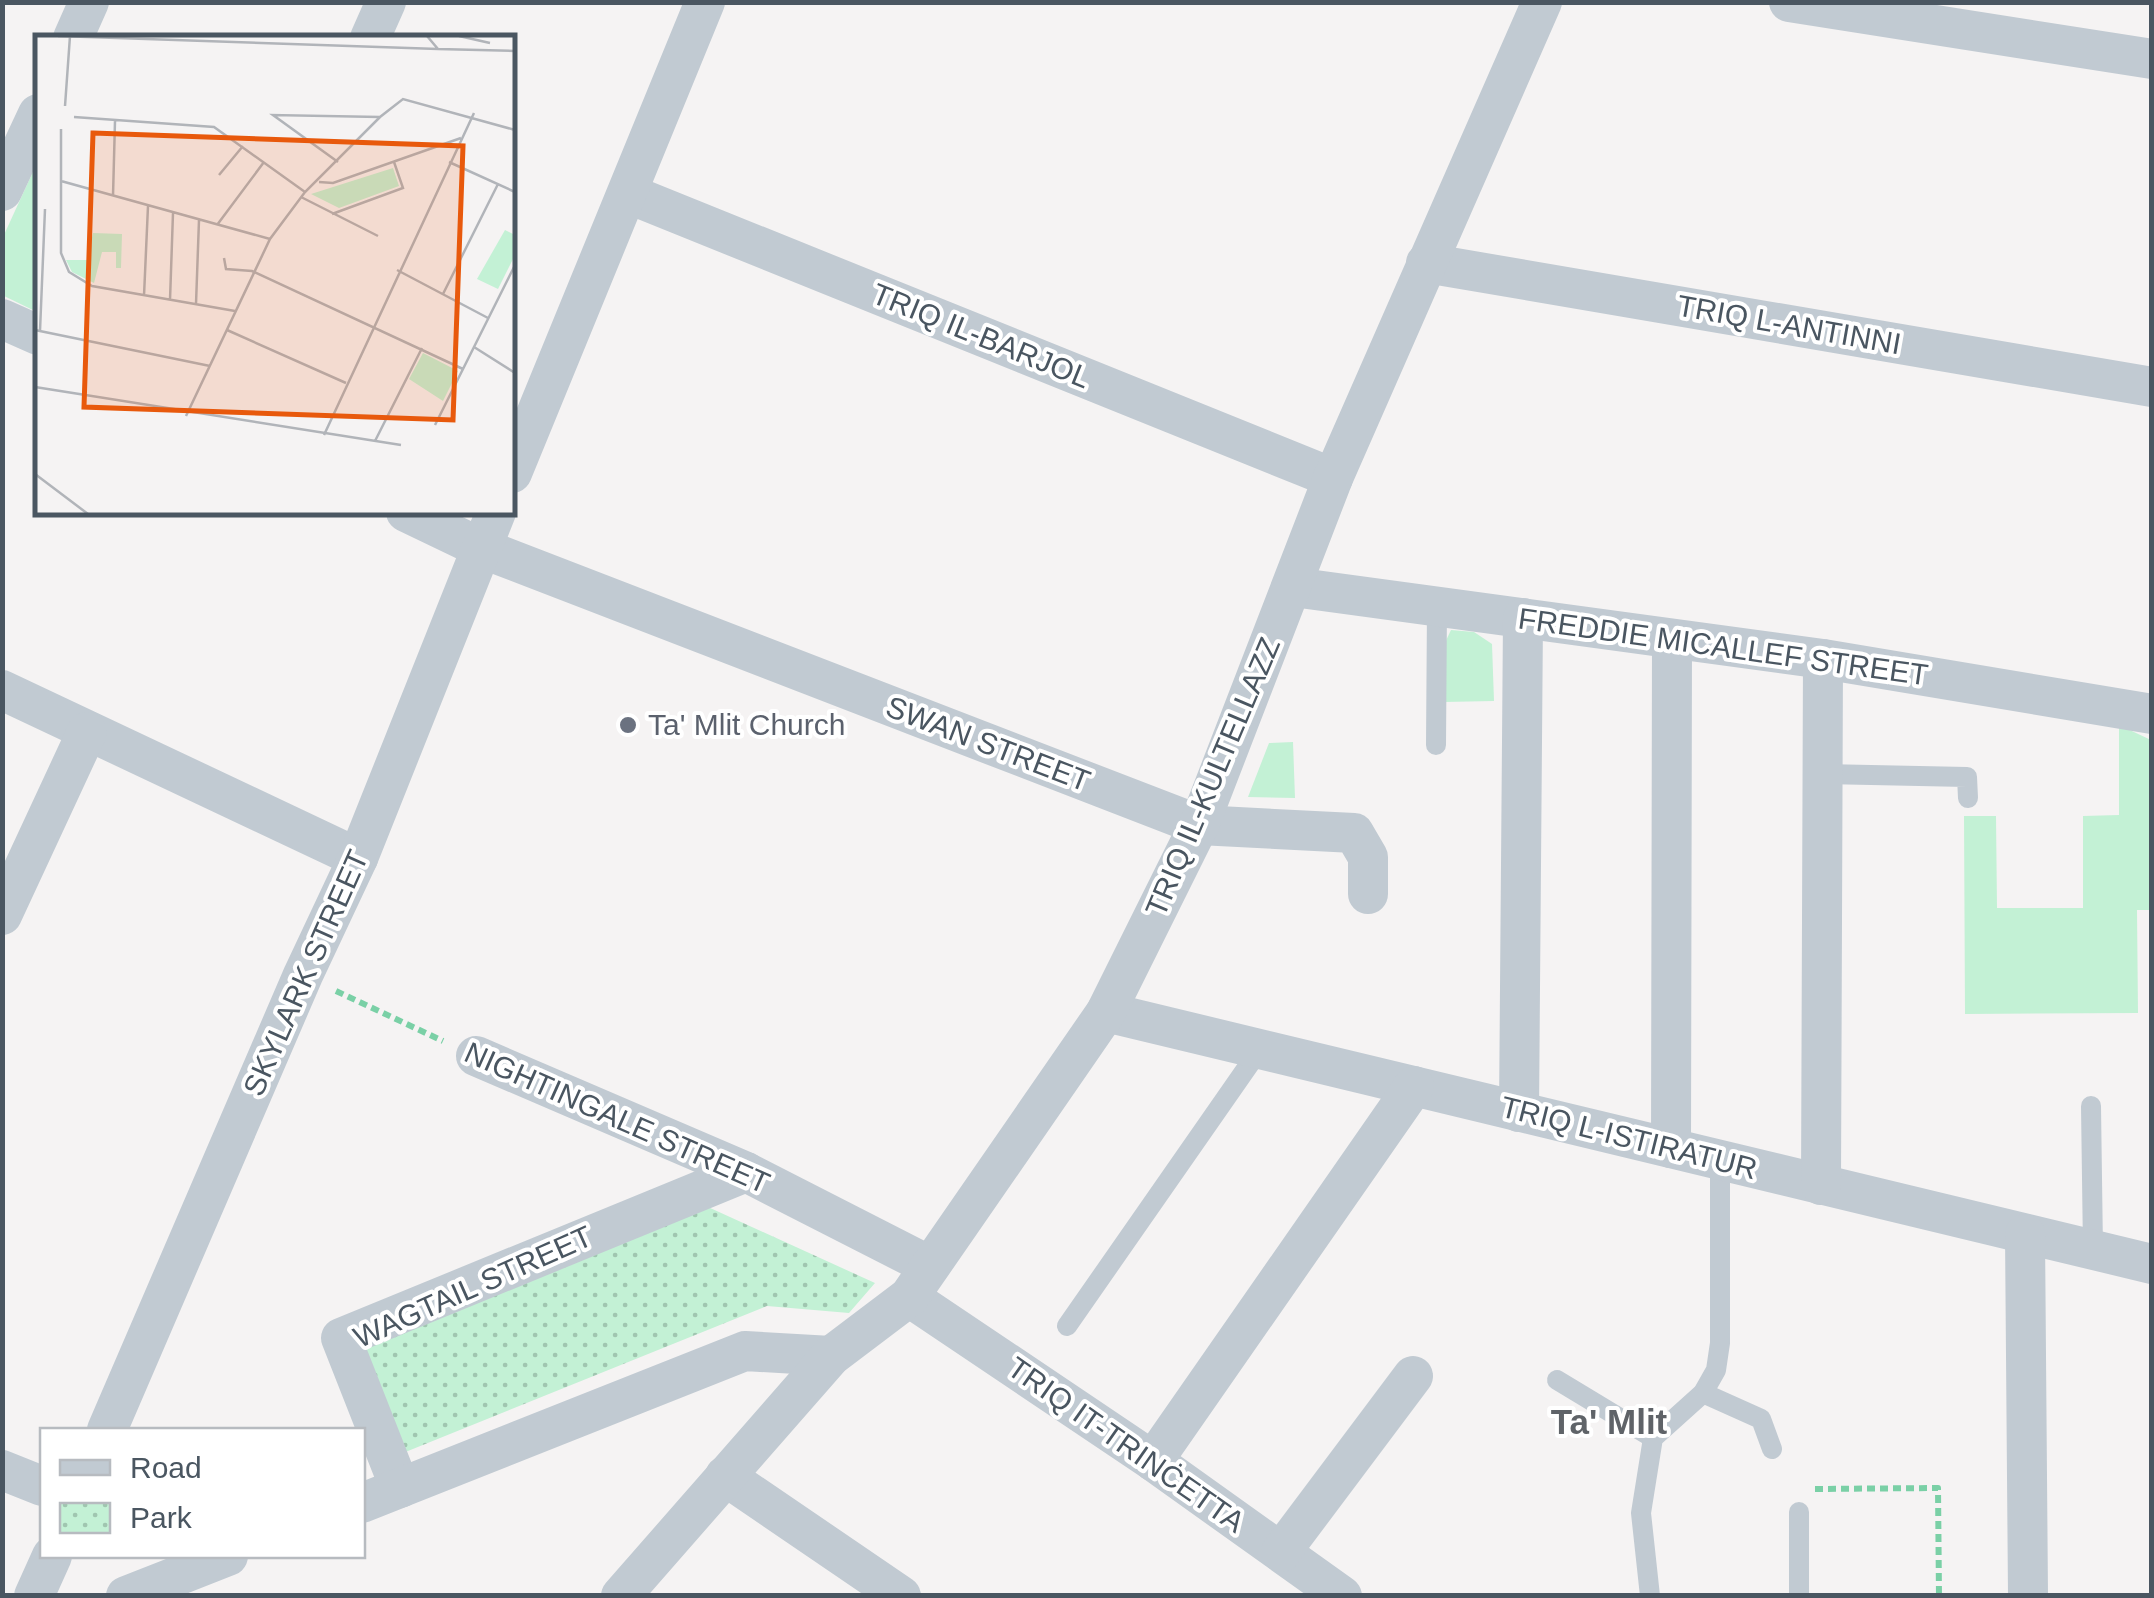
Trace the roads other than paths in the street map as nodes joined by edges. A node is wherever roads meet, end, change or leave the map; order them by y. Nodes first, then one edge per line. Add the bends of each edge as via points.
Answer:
1 (88, 2) edge
2 (386, 2) edge
3 (704, 2) edge
4 (1542, 2) edge
5 (1789, 2) edge
6 (73, 35) edge
7 (371, 35) edge
8 (2152, 59) edge
9 (35, 120) edge
10 (2, 191) edge
11 (629, 194) junction
12 (1426, 263) junction
13 (2, 319) edge
14 (35, 335) edge
15 (2152, 387) edge
16 (515, 467) edge
17 (1333, 478) junction
18 (420, 515) edge
19 (489, 530) edge
20 (1292, 587) junction
21 (1437, 607) junction
22 (1523, 618) junction
23 (1672, 638) junction
24 (1823, 659) junction
25 (2, 690) edge
26 (2152, 714) edge
27 (88, 732) junction
28 (1436, 746) dead end
29 (1823, 774) junction
30 (1968, 798) dead end
31 (1199, 825) junction
32 (358, 858) junction
33 (1368, 894) dead end
34 (2, 916) edge
35 (1106, 1012) junction
36 (1260, 1049) junction
37 (476, 1056) road end
38 (1414, 1086) junction
39 (2092, 1106) dead end
40 (1520, 1112) junction
41 (1671, 1148) junction
42 (1720, 1160) junction
43 (746, 1172) junction
44 (1822, 1184) junction
45 (2025, 1234) junction
46 (2094, 1250) junction
47 (2152, 1264) edge
48 (919, 1281) junction
49 (1067, 1326) dead end
50 (831, 1356) junction
51 (1413, 1376) dead end
52 (1557, 1380) dead end
53 (1703, 1393) junction
54 (108, 1428) edge
55 (1652, 1438) junction
56 (1772, 1450) dead end
57 (1153, 1460) junction
58 (2, 1470) edge
59 (725, 1476) junction
60 (40, 1485) edge
61 (400, 1488) junction
62 (365, 1502) edge
63 (1799, 1512) dead end
64 (1281, 1552) junction
65 (51, 1558) edge
66 (223, 1558) edge
67 (34, 1596) edge
68 (126, 1596) edge
69 (621, 1596) edge
70 (901, 1596) edge
71 (1342, 1596) edge
72 (1650, 1596) edge
73 (1799, 1596) edge
74 (2028, 1596) edge

1 - 6 street
2 - 7 street
3 - 11 street
4 - 12 street, TRIQ IL-KULTELLAZZ
5 - 8 street
9 - 10 street
11 - 16 street
11 - 17 street, TRIQ IL-BARJOL
12 - 15 street, TRIQ L-ANTINNI
12 - 17 street, TRIQ IL-KULTELLAZZ
13 - 14 street
17 - 20 street, TRIQ IL-KULTELLAZZ
18 - 19 street, SWAN STREET
19 - 31 street, SWAN STREET
19 - 32 street, SKYLARK STREET
20 - 21 street, FREDDIE MICALLEF STREET
20 - 31 street, TRIQ IL-KULTELLAZZ
21 - 22 street, FREDDIE MICALLEF STREET
21 - 28 lane
22 - 23 street, FREDDIE MICALLEF STREET
22 - 40 street
23 - 24 street, FREDDIE MICALLEF STREET
23 - 41 street
24 - 26 street, FREDDIE MICALLEF STREET
24 - 29 street
25 - 27 street
27 - 32 street
27 - 34 street
29 - 30 lane via 1967,776
29 - 44 street
31 - 33 street, SWAN STREET via 1354,833 1368,857
31 - 35 street, TRIQ IL-KULTELLAZZ
32 - 54 street, SKYLARK STREET
35 - 36 street, TRIQ L-ISTIRATUR
35 - 48 street, TRIQ IL-KULTELLAZZ
36 - 38 street, TRIQ L-ISTIRATUR
36 - 49 lane
37 - 43 street, NIGHTINGALE STREET
38 - 40 street, TRIQ L-ISTIRATUR
38 - 57 street
39 - 46 lane
40 - 41 street, TRIQ L-ISTIRATUR
41 - 42 street, TRIQ L-ISTIRATUR
42 - 44 street, TRIQ L-ISTIRATUR
42 - 53 lane via 1720,1343
43 - 48 street, NIGHTINGALE STREET
43 - 61 street, WAGTAIL STREET via 342,1338
44 - 45 street, TRIQ L-ISTIRATUR
45 - 46 street, TRIQ L-ISTIRATUR
45 - 74 street
46 - 47 street, TRIQ L-ISTIRATUR
48 - 50 street, TRIQ IL-KULTELLAZZ
48 - 57 street, TRIQ IT-TRINĊETTA
50 - 59 street, TRIQ IL-KULTELLAZZ
50 - 61 street via 746,1350
51 - 64 street
52 - 55 lane
53 - 55 lane
53 - 56 lane via 1762,1419
55 - 72 lane via 1641,1513
57 - 64 street, TRIQ IT-TRINĊETTA
58 - 60 street
59 - 69 street, TRIQ IL-KULTELLAZZ
59 - 70 street
61 - 62 street
63 - 73 lane
64 - 71 street, TRIQ IT-TRINĊETTA
65 - 67 street
66 - 68 street

